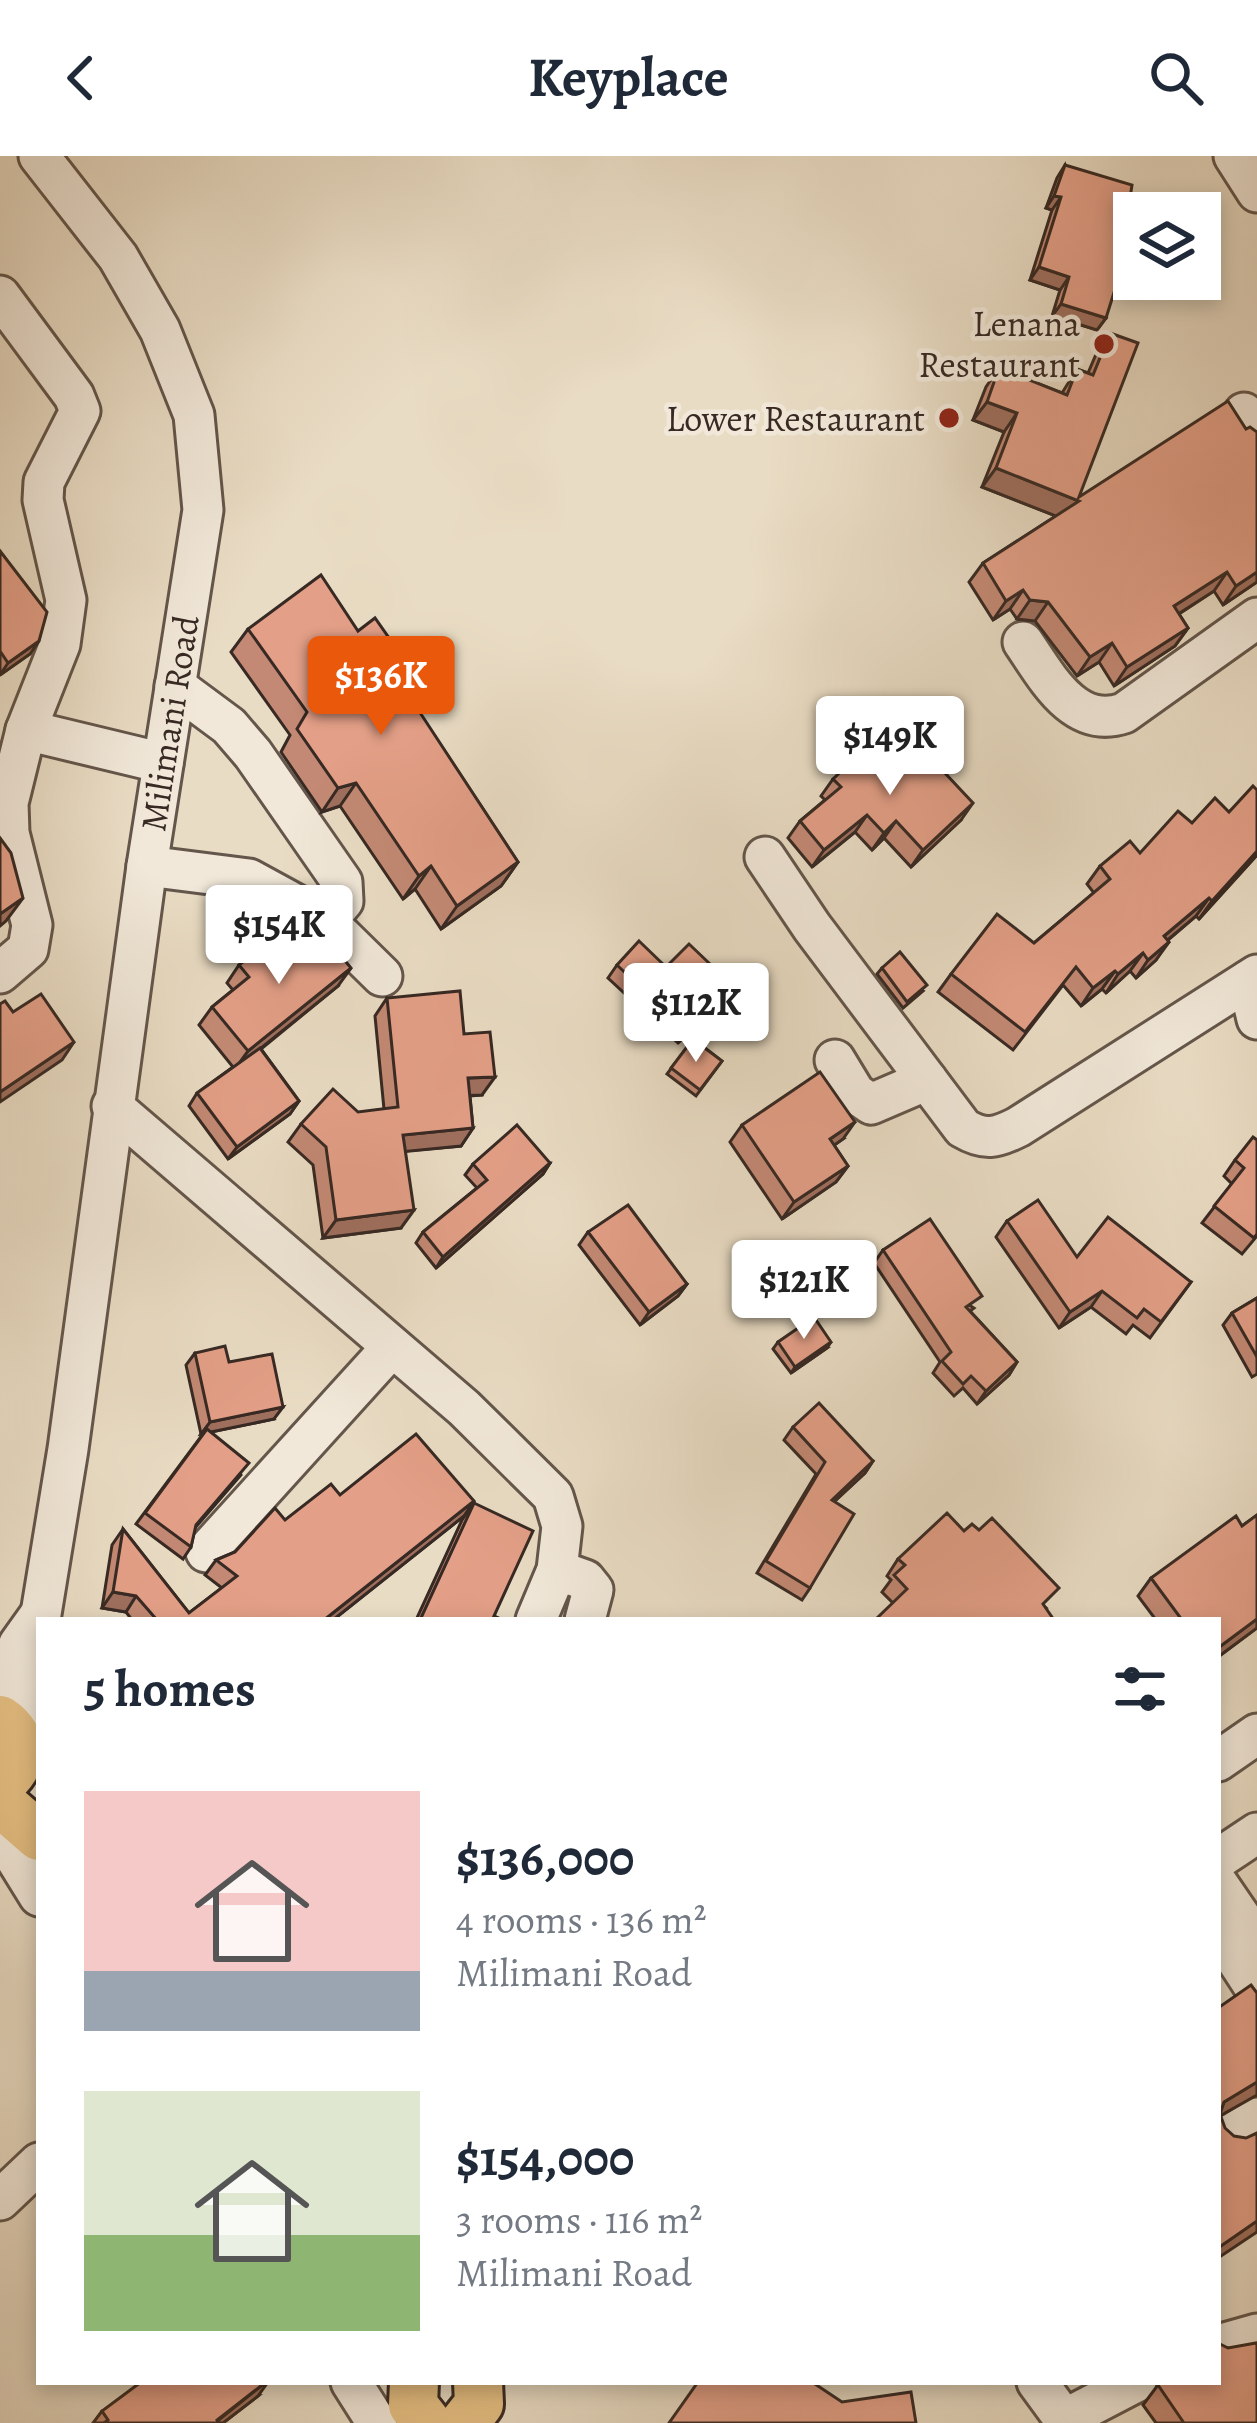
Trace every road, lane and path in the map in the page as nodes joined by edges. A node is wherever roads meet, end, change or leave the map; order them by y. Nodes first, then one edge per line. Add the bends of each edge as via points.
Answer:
1 (39, 156) edge
2 (1234, 156) edge
3 (1257, 192) edge
4 (0, 296) edge
5 (1257, 618) edge
6 (1023, 642) dead end
7 (175, 686) junction
8 (26, 730) junction
9 (163, 763) junction
10 (765, 857) dead end
11 (147, 866) junction
12 (326, 921) junction
13 (0, 973) edge
14 (382, 976) dead end
15 (1254, 992) edge
16 (835, 1060) dead end
17 (927, 1080) junction
18 (112, 1106) junction
19 (392, 1347) junction
20 (206, 1552) dead end
21 (557, 1570) junction
22 (40, 1617) edge
23 (537, 1617) edge
24 (586, 1617) edge
25 (36, 1623) edge
26 (36, 1672) edge
27 (0, 1687) edge
28 (1257, 1734) edge
29 (15, 1750) edge
30 (1221, 1759) edge
31 (0, 1802) edge
32 (0, 1833) edge
33 (36, 1833) edge
34 (1227, 1855) edge
35 (36, 1891) edge
36 (1221, 1935) edge
37 (1257, 1942) edge
38 (1257, 1991) edge
39 (36, 2166) edge
40 (0, 2200) edge
41 (1257, 2334) edge
42 (1221, 2344) edge
43 (358, 2385) edge
44 (1039, 2385) edge
45 (1131, 2385) edge
46 (408, 2405) edge
47 (1066, 2421) edge

1 - 7 street, Milimani Road via 118,257 160,330 194,415 203,510
2 - 3 street
4 - 8 street via 80,412 44,482 66,600 60,644
5 - 6 street via 1108,718 1061,696
7 - 9 street, Milimani Road
7 - 12 street via 241,740 342,882 344,901
8 - 9 street
8 - 13 street via 8,803 32,925 28,950
9 - 11 street, Milimani Road
10 - 17 street
11 - 12 street via 249,879
11 - 18 street, Milimani Road
12 - 14 street
15 - 17 street via 997,1137 963,1128
16 - 17 street via 871,1104
18 - 19 street
18 - 22 street, Milimani Road
19 - 20 street
19 - 21 street via 553,1496 562,1526
21 - 23 street
21 - 24 street via 593,1590
25 - 27 street, Milimani Road
26 - 29 street
28 - 30 street
31 - 33 main road
32 - 35 street
34 - 37 street
36 - 38 street
39 - 40 street
41 - 42 street
43 - 46 street
44 - 47 street
45 - 47 street

